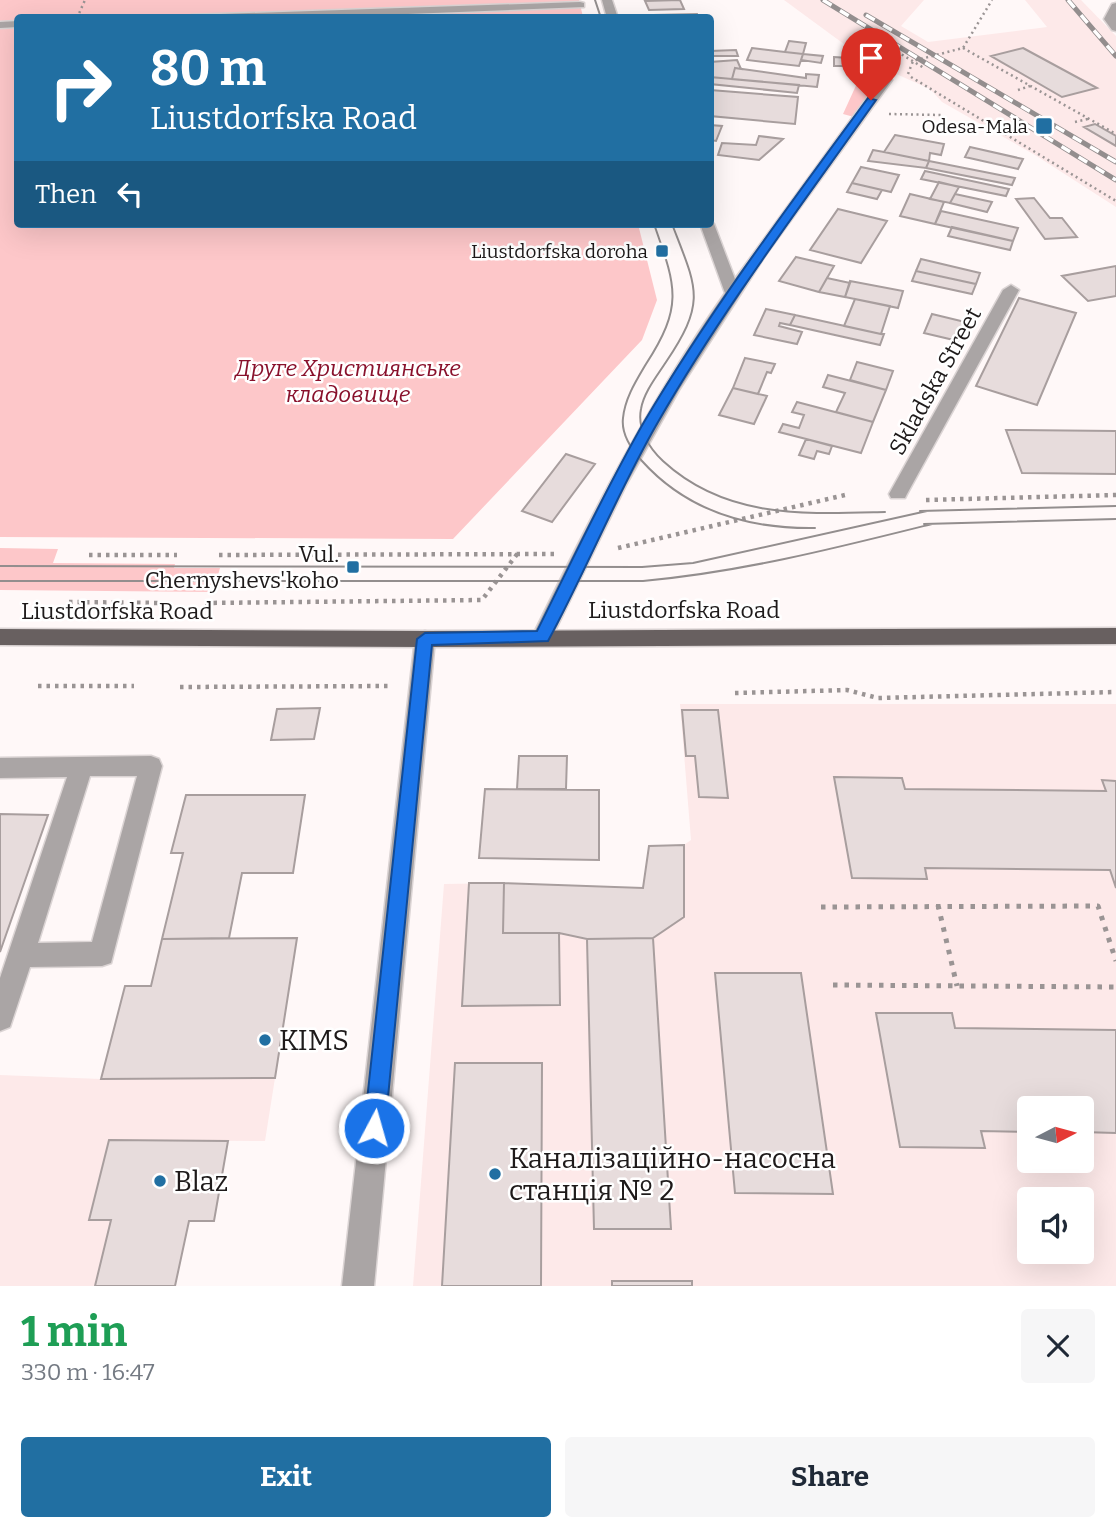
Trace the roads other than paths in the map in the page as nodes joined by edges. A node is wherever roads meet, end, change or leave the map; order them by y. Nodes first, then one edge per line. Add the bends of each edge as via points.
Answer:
1 (580, 5) dead end
2 (1116, 6) edge
3 (311, 14) edge
4 (1116, 27) edge
5 (886, 80) dead end
6 (708, 228) edge
7 (1011, 290) dead end
8 (732, 291) junction
9 (898, 494) road end
10 (1116, 635) edge
11 (0, 637) edge
12 (542, 637) junction
13 (425, 639) junction
14 (82, 767) junction
15 (0, 768) edge
16 (20, 955) junction
17 (0, 1018) edge
18 (358, 1286) edge

1 - 3 street
2 - 4 street via 1110,19
5 - 8 street
6 - 8 street
7 - 9 street, Skladska Street
8 - 12 street via 644,434
10 - 12 main road, Liustdorfska Road
11 - 13 main road, Liustdorfska Road
12 - 13 main road, Liustdorfska Road
13 - 18 street
14 - 15 street
14 - 16 street
14 - 16 street via 151,766 102,954
16 - 17 street

